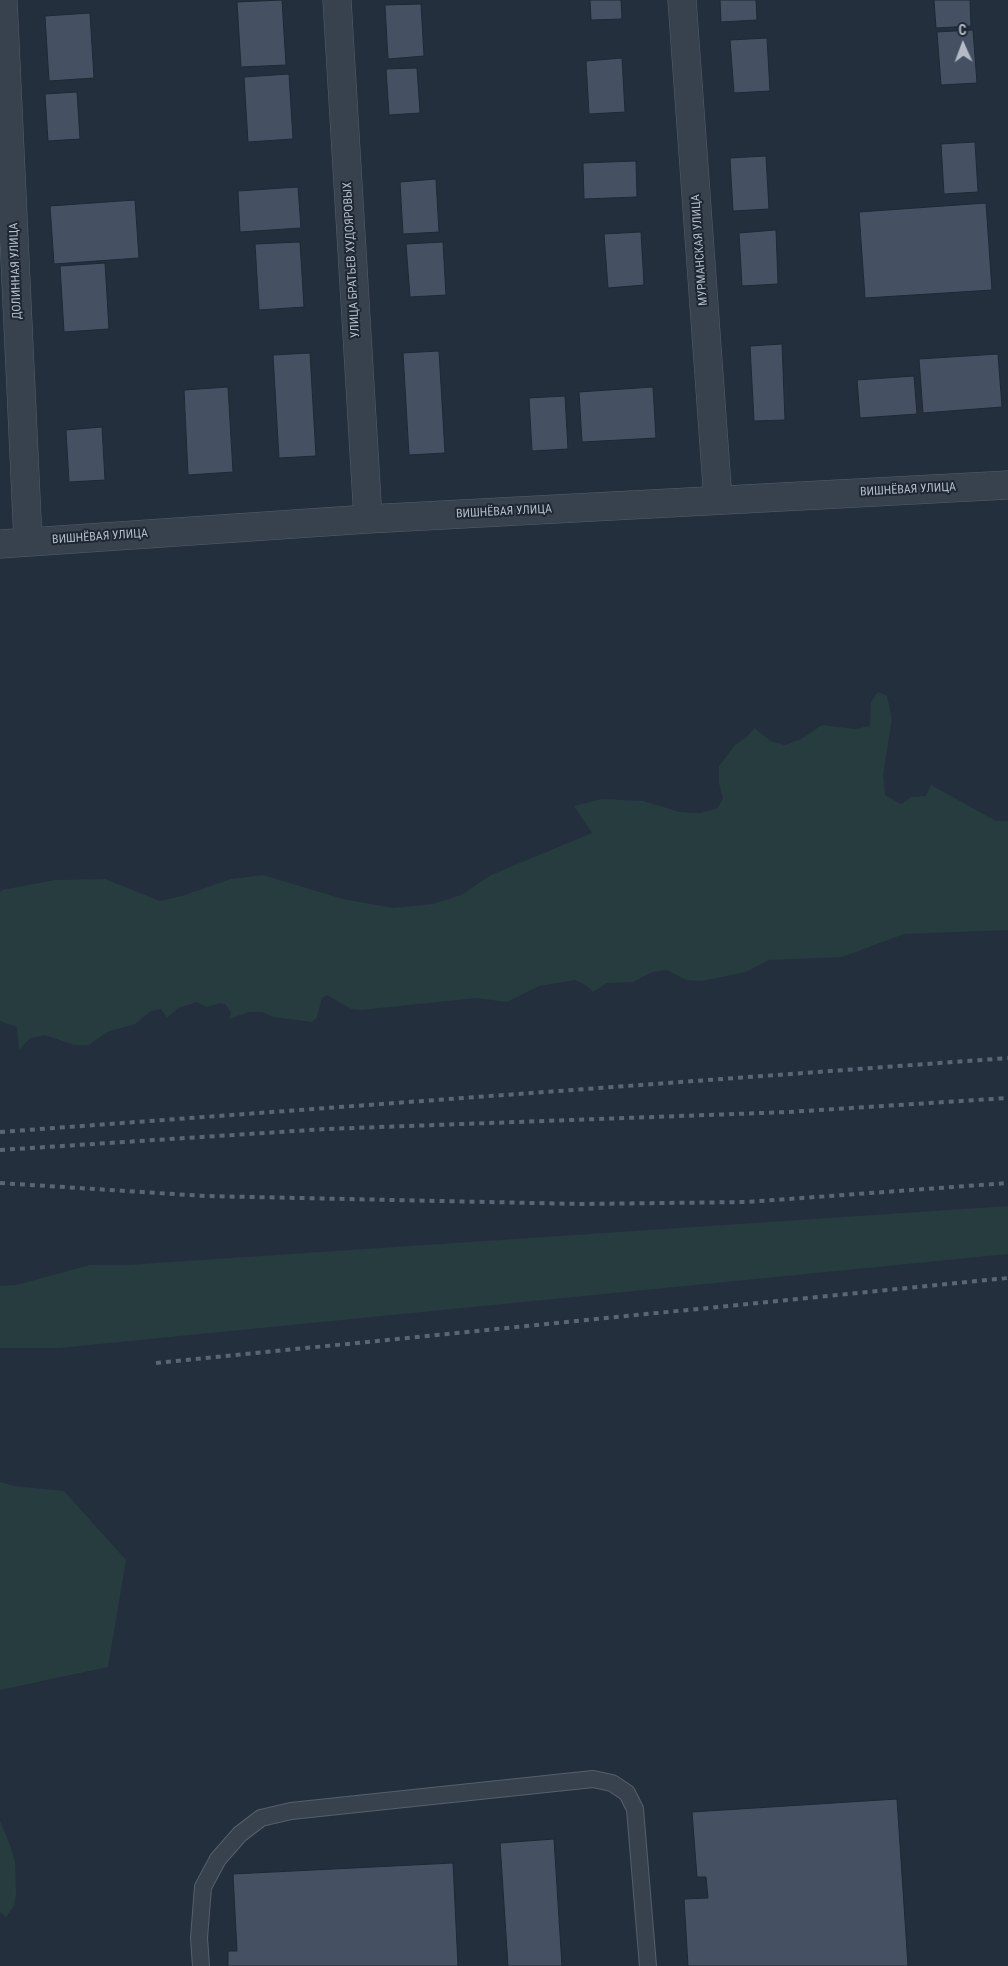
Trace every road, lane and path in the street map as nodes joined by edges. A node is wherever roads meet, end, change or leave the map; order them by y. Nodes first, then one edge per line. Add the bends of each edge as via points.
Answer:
1 (3, 0) edge
2 (337, 0) edge
3 (682, 0) edge
4 (5, 99) edge
5 (1008, 485) edge
6 (718, 500) junction
7 (368, 519) junction
8 (28, 542) junction
9 (0, 544) edge
10 (201, 1966) edge
11 (648, 1966) edge

1 - 4 street, ДОЛИННАЯ УЛИЦА
2 - 7 street, УЛИЦА БРАТЬЕВ ХУДОЯРОВЫХ
3 - 6 street, МУРМАНСКАЯ УЛИЦА
4 - 8 street, ДОЛИННАЯ УЛИЦА
5 - 6 street, ВИШНЁВАЯ УЛИЦА
6 - 7 street, ВИШНЁВАЯ УЛИЦА
7 - 8 street, ВИШНЁВАЯ УЛИЦА
8 - 9 street, ВИШНЁВАЯ УЛИЦА
10 - 11 lane via 203,1887 218,1859 240,1834 261,1818 291,1811 593,1779 612,1783 627,1793 635,1809

